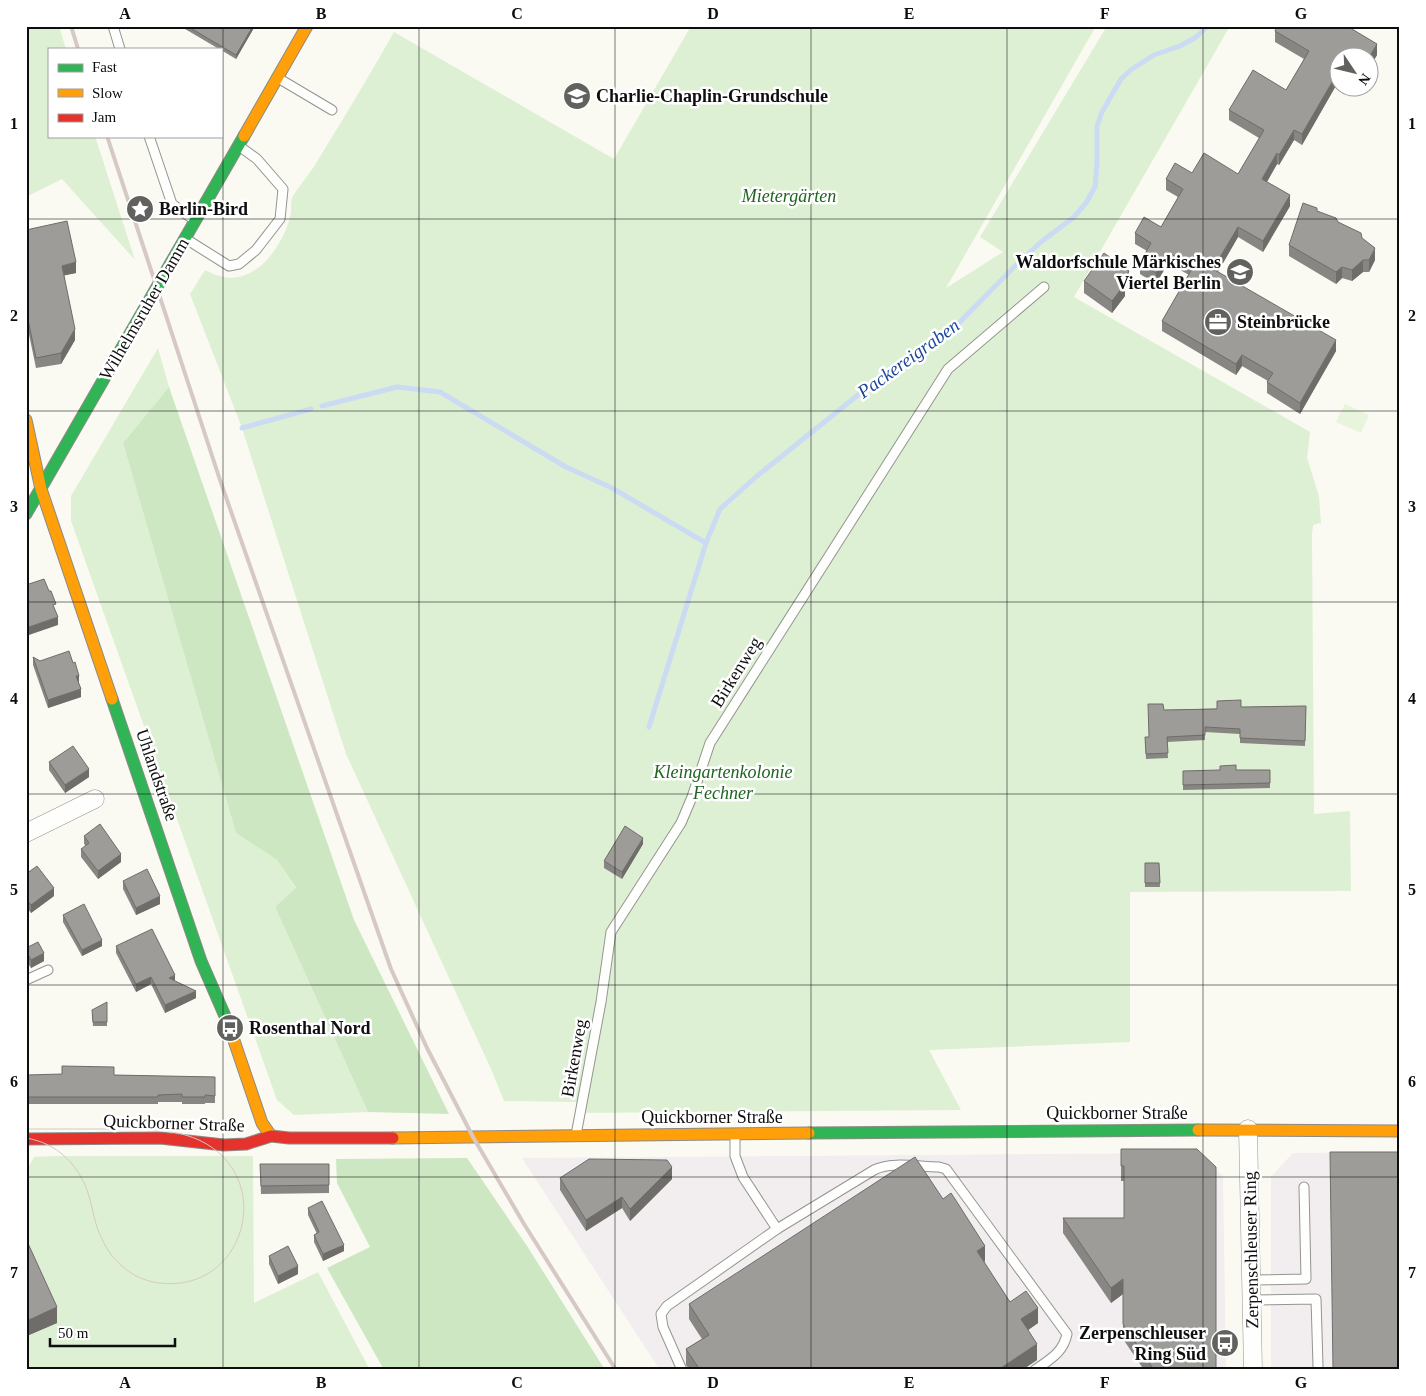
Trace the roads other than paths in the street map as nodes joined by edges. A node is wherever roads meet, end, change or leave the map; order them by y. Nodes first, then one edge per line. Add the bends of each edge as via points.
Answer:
1 (112, 26) edge
2 (307, 26) edge
3 (120, 48) edge
4 (278, 78) junction
5 (332, 110) dead end
6 (150, 138) edge
7 (238, 146) junction
8 (195, 220) junction
9 (185, 238) junction
10 (1044, 287) dead end
11 (26, 420) edge
12 (41, 489) junction
13 (26, 514) edge
14 (95, 799) dead end
15 (26, 833) edge
16 (48, 970) dead end
17 (26, 980) edge
18 (1248, 1129) junction
19 (1400, 1131) edge
20 (576, 1135) junction
21 (735, 1135) junction
22 (271, 1136) junction
23 (26, 1139) edge
24 (1304, 1187) dead end
25 (777, 1229) junction
26 (1252, 1280) junction
27 (1253, 1300) junction
28 (1318, 1366) dead end
29 (682, 1370) edge
30 (1035, 1370) edge
31 (1253, 1370) edge

1 - 3 lane
2 - 4 street, Wilhelmsruher Damm
4 - 5 lane
4 - 7 street, Wilhelmsruher Damm
6 - 8 lane via 172,204
7 - 8 street, Wilhelmsruher Damm
7 - 9 lane via 257,159 283,189 280,219 256,250 239,264 229,266
8 - 9 street, Wilhelmsruher Damm
9 - 12 street, Wilhelmsruher Damm
10 - 20 lane, Birkenweg via 948,369 710,743 681,823 610,932 601,1002
11 - 12 street, Uhlandstraße
12 - 13 street, Wilhelmsruher Damm
12 - 22 street, Uhlandstraße via 201,961 230,1028 262,1123
14 - 15 street
16 - 17 lane
18 - 19 street, Quickborner Straße
18 - 21 street, Quickborner Straße
18 - 26 street, Zerpenschleuser Ring
20 - 21 street, Quickborner Straße
20 - 22 street, Quickborner Straße
21 - 25 lane via 735,1156 743,1177
22 - 23 street, Quickborner Straße via 246,1144 224,1145 160,1138
24 - 26 lane via 1306,1279
25 - 29 lane via 667,1306 662,1314 663,1327
25 - 30 lane via 881,1167 939,1167 946,1170 1067,1334 1058,1354
26 - 27 street, Zerpenschleuser Ring
27 - 28 lane via 1316,1299
27 - 31 street, Zerpenschleuser Ring

